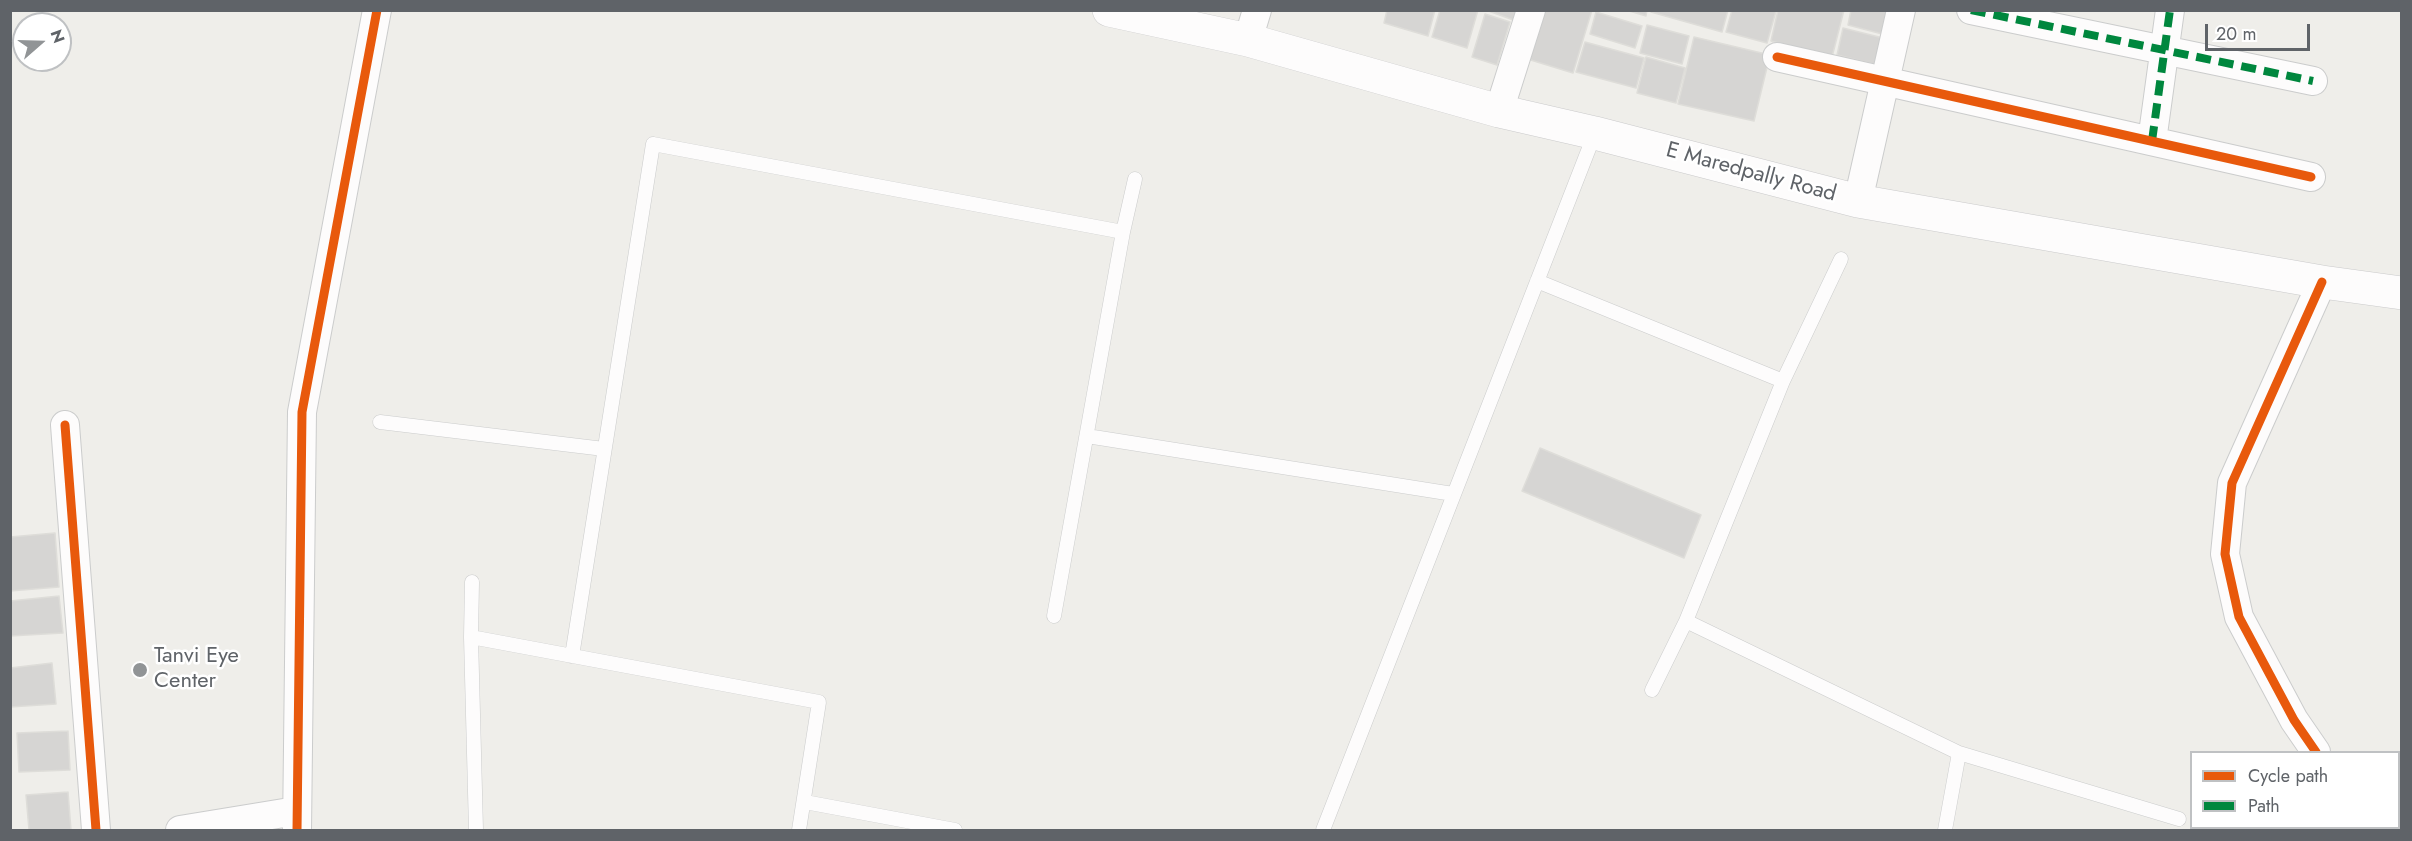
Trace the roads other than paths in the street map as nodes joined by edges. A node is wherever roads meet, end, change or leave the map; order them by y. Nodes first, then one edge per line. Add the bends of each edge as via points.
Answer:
1 (377, 10) edge
2 (1109, 10) edge
3 (1531, 10) edge
4 (1901, 10) edge
5 (1971, 10) edge
6 (2170, 10) edge
7 (1157, 16) edge
8 (1252, 25) edge
9 (2163, 50) junction
10 (1777, 57) dead end
11 (1885, 81) junction
12 (2313, 81) dead end
13 (1499, 111) junction
14 (1595, 133) junction
15 (2152, 141) junction
16 (2311, 177) dead end
17 (1135, 180) dead end
18 (1858, 201) junction
19 (1123, 232) junction
20 (1841, 260) dead end
21 (1537, 281) junction
22 (2322, 282) junction
23 (2402, 293) edge
24 (1783, 381) junction
25 (380, 422) dead end
26 (65, 425) dead end
27 (1087, 436) junction
28 (604, 449) junction
29 (1453, 494) junction
30 (472, 582) dead end
31 (1054, 616) dead end
32 (1686, 621) junction
33 (471, 636) junction
34 (572, 656) junction
35 (1652, 690) dead end
36 (2315, 751) edge
37 (1959, 753) junction
38 (805, 802) junction
39 (2180, 819) dead end
40 (296, 821) edge
41 (96, 831) edge
42 (180, 831) edge
43 (476, 831) edge
44 (799, 831) edge
45 (955, 831) edge
46 (1323, 831) edge
47 (1945, 831) edge

1 - 40 street via 302,412
2 - 7 main road, E Maredpally Road
3 - 13 street
4 - 11 street
5 - 9 street
6 - 9 street
7 - 8 main road, E Maredpally Road
8 - 13 main road, E Maredpally Road
9 - 12 street
9 - 15 street
10 - 11 street
11 - 15 street
11 - 18 street
13 - 14 main road, E Maredpally Road
14 - 18 main road, E Maredpally Road
14 - 21 lane
15 - 16 street
17 - 19 lane
18 - 22 main road, E Maredpally Road
19 - 27 lane
19 - 28 lane via 653,144
20 - 24 lane
21 - 24 lane
21 - 29 lane
22 - 23 main road, E Maredpally Road
22 - 36 street via 2232,483 2225,554 2239,617
24 - 32 lane
25 - 28 lane
26 - 41 street
27 - 29 lane
27 - 31 lane
28 - 34 lane
29 - 46 lane
30 - 33 lane
32 - 35 lane
32 - 37 lane
33 - 34 lane
33 - 43 lane
34 - 38 lane via 819,702
37 - 39 lane
37 - 47 lane
38 - 44 lane
38 - 45 lane
40 - 42 street

